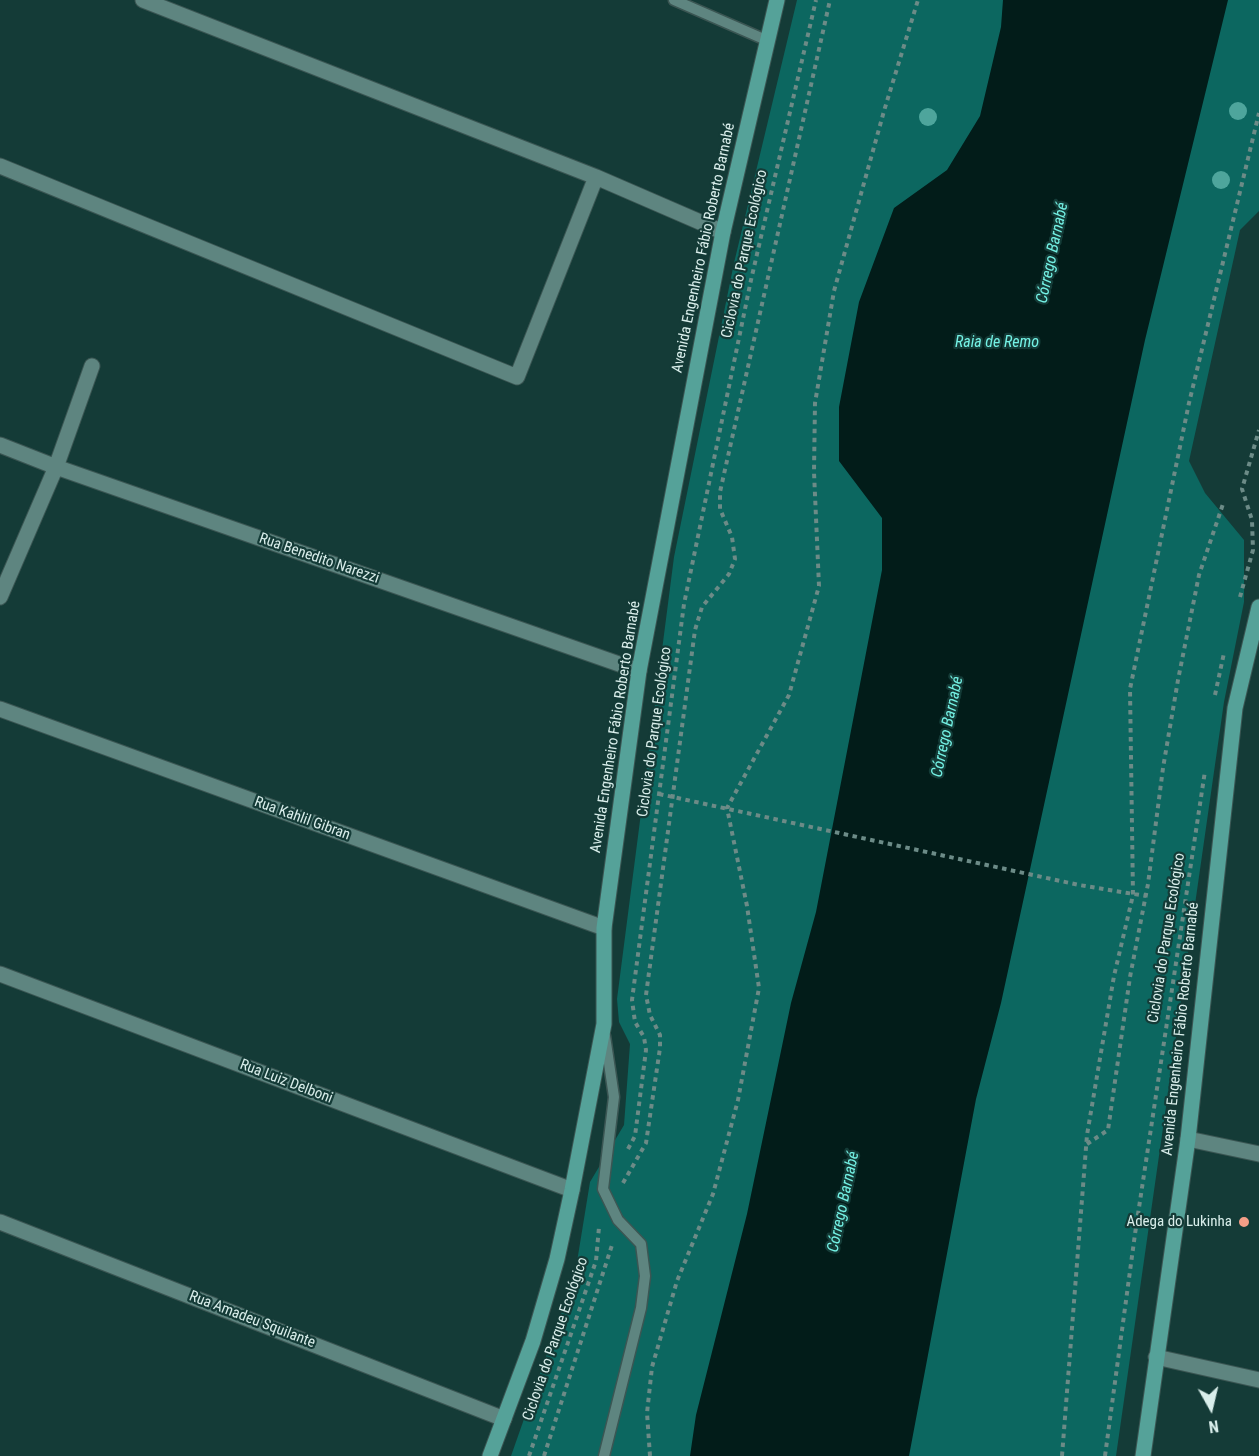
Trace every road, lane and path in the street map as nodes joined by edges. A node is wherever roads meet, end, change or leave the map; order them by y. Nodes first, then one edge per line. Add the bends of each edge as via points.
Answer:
1 (142, 0) edge
2 (674, 0) edge
3 (777, 0) edge
4 (816, 0) edge
5 (830, 0) edge
6 (918, 0) edge
7 (766, 40) junction
8 (1259, 113) edge
9 (0, 166) edge
10 (596, 177) junction
11 (723, 232) junction
12 (92, 366) dead end
13 (1259, 430) edge
14 (0, 445) edge
15 (56, 467) junction
16 (1224, 501) dead end
17 (0, 597) edge
18 (1238, 604) dead end
19 (1259, 607) edge
20 (1226, 649) dead end
21 (639, 671) junction
22 (1214, 704) dead end
23 (0, 709) edge
24 (1206, 761) dead end
25 (659, 794) junction
26 (675, 797) junction
27 (727, 808) junction
28 (1132, 895) junction
29 (1146, 896) junction
30 (604, 928) junction
31 (0, 974) edge
32 (604, 1024) junction
33 (1188, 1138) junction
34 (1086, 1144) junction
35 (625, 1152) dead end
36 (1259, 1154) edge
37 (603, 1189) junction
38 (572, 1190) junction
39 (615, 1214) junction
40 (0, 1222) edge
41 (1156, 1356) junction
42 (1259, 1380) edge
43 (504, 1419) junction
44 (490, 1456) edge
45 (529, 1456) edge
46 (544, 1456) edge
47 (604, 1456) edge
48 (650, 1456) edge
49 (1062, 1456) edge
50 (1105, 1456) edge
51 (1143, 1456) edge

1 - 10 street
2 - 7 lane
3 - 7 main road, Avenida Engenheiro Fábio Roberto Barnabé
4 - 25 path, Ciclovia do Parque Ecológico via 695,547
5 - 26 path via 720,492 720,509 732,537 735,560 729,574 702,607 695,630
6 - 27 path via 834,291 815,403 819,586 789,695
7 - 11 main road, Avenida Engenheiro Fábio Roberto Barnabé
8 - 28 path via 1190,403 1130,689
9 - 10 street via 517,377
10 - 11 street
11 - 21 main road, Avenida Engenheiro Fábio Roberto Barnabé
12 - 15 street
13 - 18 path via 1242,489 1252,520 1253,549
14 - 15 street, Rua Benedito Narezzi
15 - 17 street
15 - 21 street, Rua Benedito Narezzi
16 - 29 path via 1199,575 1178,680
19 - 33 main road, Avenida Engenheiro Fábio Roberto Barnabé via 1235,708
20 - 22 path
21 - 30 main road, Avenida Engenheiro Fábio Roberto Barnabé
23 - 30 street, Rua Kahlil Gibran
24 - 50 path, Ciclovia do Parque Ecológico
25 - 26 path
25 - 35 path, Ciclovia do Parque Ecológico via 632,1000 635,1022 646,1050 635,1136
26 - 27 path
26 - 39 path via 646,995 660,1048 646,1143 617,1194
27 - 28 path
27 - 48 path via 759,988 738,1100 713,1194 677,1281 652,1367 647,1413
28 - 29 path
28 - 34 path
29 - 34 path via 1108,1130
30 - 32 main road, Avenida Engenheiro Fábio Roberto Barnabé
31 - 38 street, Rua Luiz Delboni
32 - 37 lane via 614,1097
32 - 38 main road, Avenida Engenheiro Fábio Roberto Barnabé
33 - 36 street
33 - 41 main road, Avenida Engenheiro Fábio Roberto Barnabé
34 - 49 path
37 - 39 lane
37 - 45 path, Ciclovia do Parque Ecológico via 596,1261
38 - 43 main road, Avenida Engenheiro Fábio Roberto Barnabé via 542,1310
39 - 46 path via 614,1240
39 - 47 lane via 641,1244 645,1276 641,1308
40 - 43 street, Rua Amadeu Squilante
41 - 42 street
41 - 51 main road, Avenida Engenheiro Fábio Roberto Barnabé
43 - 44 main road, Avenida Engenheiro Fábio Roberto Barnabé

